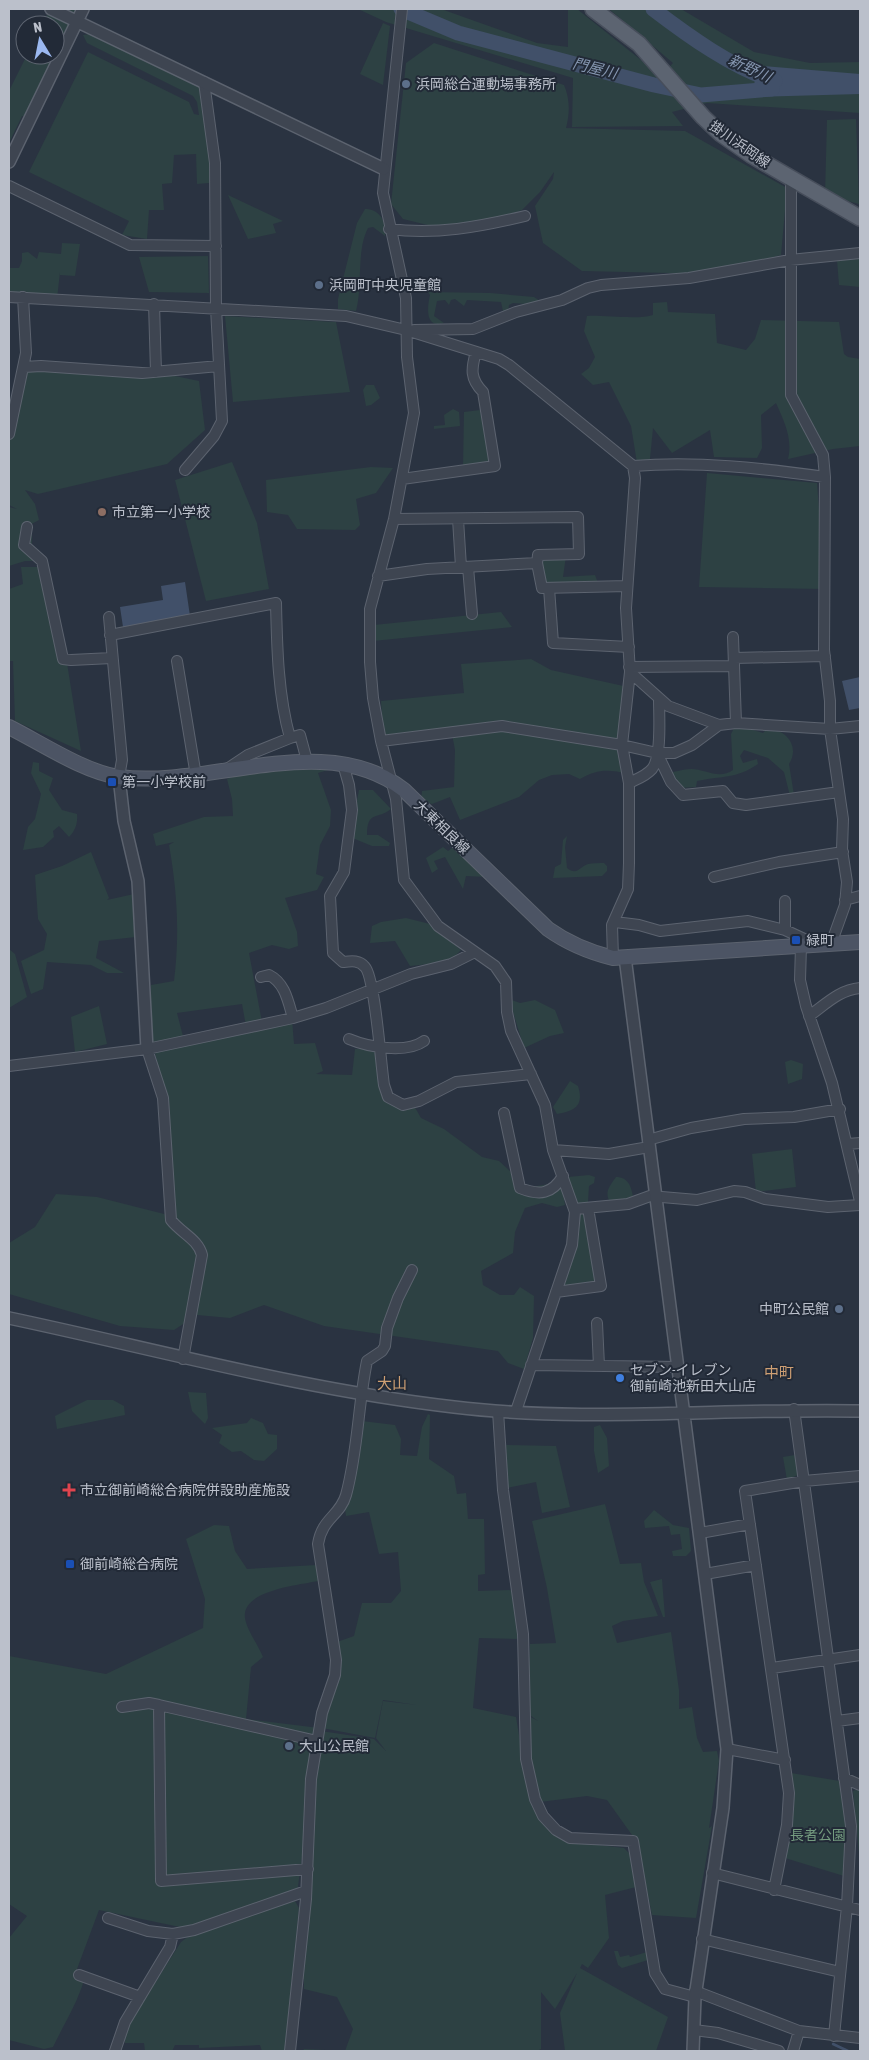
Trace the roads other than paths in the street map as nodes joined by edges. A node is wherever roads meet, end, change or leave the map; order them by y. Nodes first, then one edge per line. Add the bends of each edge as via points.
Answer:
1 (51, 9) edge
2 (83, 9) edge
3 (402, 9) edge
4 (594, 9) edge
5 (77, 21) junction
6 (204, 82) junction
7 (9, 162) edge
8 (384, 169) junction
9 (791, 178) junction
10 (9, 186) edge
11 (525, 216) dead end
12 (860, 218) edge
13 (390, 229) junction
14 (216, 246) junction
15 (860, 253) edge
16 (790, 260) junction
17 (9, 296) edge
18 (24, 297) junction
19 (154, 304) junction
20 (216, 308) junction
21 (406, 330) junction
22 (476, 352) junction
23 (219, 366) junction
24 (24, 367) junction
25 (156, 372) junction
26 (9, 434) edge
27 (633, 466) junction
28 (185, 470) dead end
29 (825, 477) junction
30 (402, 479) junction
31 (458, 518) junction
32 (394, 519) junction
33 (27, 527) dead end
34 (537, 563) junction
35 (464, 567) junction
36 (378, 576) junction
37 (627, 586) junction
38 (549, 588) junction
39 (472, 614) dead end
40 (109, 617) dead end
41 (110, 635) junction
42 (733, 637) dead end
43 (629, 647) junction
44 (825, 656) junction
45 (112, 658) junction
46 (178, 661) dead end
47 (734, 662) junction
48 (629, 670) junction
49 (659, 700) junction
50 (736, 723) junction
51 (719, 724) junction
52 (860, 726) edge
53 (9, 727) edge
54 (830, 728) junction
55 (290, 738) junction
56 (381, 741) junction
57 (622, 745) junction
58 (657, 753) junction
59 (307, 761) junction
60 (343, 764) junction
61 (222, 772) junction
62 (196, 776) junction
63 (119, 777) junction
64 (389, 779) junction
65 (629, 783) junction
66 (839, 792) junction
67 (842, 852) junction
68 (714, 877) dead end
69 (860, 896) edge
70 (845, 900) junction
71 (785, 901) dead end
72 (615, 922) junction
73 (784, 930) junction
74 (860, 942) edge
75 (824, 945) junction
76 (801, 946) junction
77 (475, 952) junction
78 (619, 957) junction
79 (261, 977) dead end
80 (860, 988) edge
81 (372, 990) junction
82 (809, 1016) junction
83 (293, 1018) junction
84 (349, 1039) dead end
85 (424, 1041) dead end
86 (379, 1046) junction
87 (147, 1049) junction
88 (9, 1066) edge
89 (531, 1074) junction
90 (840, 1110) junction
91 (504, 1113) dead end
92 (860, 1143) edge
93 (648, 1144) junction
94 (848, 1144) junction
95 (553, 1150) junction
96 (563, 1176) junction
97 (655, 1197) junction
98 (860, 1201) edge
99 (860, 1205) edge
100 (588, 1208) junction
101 (574, 1209) junction
102 (412, 1270) dead end
103 (556, 1292) junction
104 (9, 1318) edge
105 (597, 1323) dead end
106 (183, 1359) junction
107 (531, 1365) junction
108 (599, 1366) junction
109 (678, 1367) junction
110 (360, 1393) junction
111 (794, 1410) junction
112 (498, 1411) junction
113 (516, 1411) junction
114 (860, 1411) edge
115 (684, 1412) junction
116 (860, 1476) edge
117 (804, 1481) junction
118 (750, 1524) junction
119 (700, 1534) junction
120 (756, 1564) junction
121 (705, 1574) junction
122 (860, 1655) edge
123 (828, 1660) junction
124 (772, 1668) junction
125 (160, 1705) junction
126 (122, 1707) dead end
127 (860, 1718) edge
128 (837, 1721) junction
129 (317, 1741) junction
130 (727, 1749) junction
131 (785, 1760) junction
132 (844, 1778) junction
133 (860, 1785) edge
134 (308, 1869) junction
135 (712, 1873) junction
136 (774, 1890) junction
137 (306, 1891) junction
138 (847, 1906) junction
139 (860, 1910) edge
140 (108, 1918) dead end
141 (173, 1934) junction
142 (702, 1939) junction
143 (840, 1972) junction
144 (79, 1975) dead end
145 (695, 1994) junction
146 (140, 1997) junction
147 (694, 2030) junction
148 (799, 2031) junction
149 (834, 2036) junction
150 (860, 2038) edge
151 (115, 2051) edge
152 (290, 2051) edge
153 (693, 2051) edge
154 (779, 2051) edge
155 (793, 2051) edge

1 - 5 street
2 - 5 street
3 - 8 street
4 - 9 main road, 掛川浜岡線 via 639,44 721,134
5 - 6 street
5 - 7 street
6 - 8 street
6 - 14 street via 216,163
8 - 13 street via 383,203
9 - 12 main road, 掛川浜岡線
9 - 16 street
10 - 14 street via 130,245
11 - 13 street via 472,228 438,231
13 - 21 street via 406,298
14 - 20 street
15 - 16 street
16 - 21 street via 689,278 588,288 562,300 516,312 473,329
16 - 29 street via 791,395 823,455
17 - 18 street
18 - 19 street
18 - 24 street
19 - 20 street
19 - 25 street
20 - 21 street via 346,316
20 - 23 street
21 - 22 street
21 - 30 street via 414,412
22 - 27 street via 499,360 524,375
22 - 30 street via 471,374 483,392 495,466
23 - 25 street
23 - 28 street via 222,421 214,436
24 - 25 street
24 - 26 street
27 - 29 street via 670,463 752,467
27 - 37 street via 635,478
29 - 44 street
30 - 32 street
31 - 32 street
31 - 34 street via 578,517 579,554 538,555
31 - 35 street
32 - 36 street
33 - 45 street via 24,545 42,562 62,658
34 - 35 street
34 - 38 street via 542,588
35 - 36 street
35 - 39 street
36 - 56 street via 370,608 369,642 373,698
37 - 38 street
37 - 43 street
38 - 43 street via 553,643
40 - 41 street
41 - 45 street
41 - 55 street via 276,603 277,647
42 - 47 street
43 - 48 street
44 - 47 street
44 - 54 street
45 - 63 street via 122,760
46 - 62 street
47 - 48 street
47 - 50 street
48 - 49 street
48 - 57 street
49 - 51 street
49 - 58 street
50 - 51 street
50 - 54 street
51 - 58 street via 692,745 675,753
52 - 54 street
53 - 63 main road, 大東相良線 via 78,762
54 - 66 street
55 - 59 street via 300,734
55 - 61 street via 248,755
56 - 57 street via 502,726
56 - 64 street
57 - 58 street
57 - 65 street
58 - 65 street via 654,768
58 - 66 street via 671,782 683,795 723,791 733,803 746,805
59 - 60 main road, 大東相良線
59 - 61 main road, 大東相良線
60 - 64 main road, 大東相良線
60 - 81 street via 352,810 344,872 330,896 333,953 344,962 360,962 367,968
61 - 62 main road, 大東相良線
62 - 63 main road, 大東相良線
63 - 87 street via 124,821 138,881
64 - 77 street via 396,799 404,880 438,926
64 - 78 main road, 大東相良線 via 548,929 581,949
65 - 72 street via 628,889
66 - 67 street via 843,819
67 - 68 street
67 - 70 street via 847,882
69 - 70 street
70 - 75 street
71 - 73 street
72 - 73 street via 660,932 748,921
72 - 78 street via 612,925
73 - 75 street
74 - 75 main road, 大東相良線
75 - 76 main road, 大東相良線
76 - 78 main road, 大東相良線
76 - 82 street via 800,980
77 - 81 street via 451,964 411,974
77 - 89 street via 495,966 506,982 511,1031
78 - 93 street
79 - 83 street via 269,974 282,985
80 - 82 street via 838,994
81 - 83 street
81 - 86 street
82 - 90 street
83 - 87 street
84 - 86 street
85 - 86 street via 415,1046
86 - 89 street via 388,1097 403,1104 456,1082
87 - 88 street
87 - 106 street via 163,1098 171,1220 200,1246 202,1255
89 - 95 street via 545,1105
90 - 93 street via 794,1117 744,1119 691,1128
90 - 94 street
91 - 96 street via 520,1188 530,1192 551,1191
92 - 94 street
93 - 95 street via 609,1154
93 - 97 street
94 - 98 street
95 - 96 street
96 - 101 street
97 - 99 street via 697,1200 746,1192 828,1207
97 - 100 street via 628,1204
97 - 109 street
100 - 101 street
100 - 103 street via 601,1286
101 - 103 street via 572,1245
102 - 110 street via 387,1328 385,1346 366,1361
103 - 107 street
104 - 106 street
105 - 108 street
106 - 110 street
107 - 108 street
107 - 113 street
108 - 109 street
109 - 115 street
110 - 112 street
110 - 129 street via 354,1459 345,1497 324,1524 318,1544 336,1660 335,1676 322,1713
111 - 114 street
111 - 115 street
111 - 117 street
112 - 113 street
112 - 145 street via 503,1490 523,1634 526,1759 535,1799 543,1816 556,1830 570,1838 634,1840 655,1973 665,1989
113 - 115 street
115 - 119 street
116 - 117 street
117 - 118 street via 745,1491
117 - 123 street
118 - 119 street
118 - 120 street
119 - 121 street
120 - 121 street
120 - 124 street
121 - 130 street
122 - 123 street
123 - 124 street
123 - 128 street
124 - 131 street
125 - 126 street
125 - 129 street
125 - 134 street via 161,1881
127 - 128 street
128 - 132 street
129 - 134 street via 311,1779
130 - 131 street
130 - 135 street via 723,1808
131 - 136 street via 789,1793 787,1825
132 - 133 street
132 - 138 street via 851,1826
134 - 137 street
135 - 136 street
135 - 142 street
136 - 138 street
137 - 141 street via 194,1930
137 - 152 street
138 - 139 street
138 - 143 street
140 - 141 street via 148,1931
141 - 146 street via 170,1946
142 - 143 street
142 - 145 street
143 - 149 street
144 - 146 street
145 - 147 street
145 - 148 street
146 - 151 street via 125,2022
147 - 153 street
147 - 154 street via 718,2033
148 - 149 street
148 - 155 street
149 - 150 street

